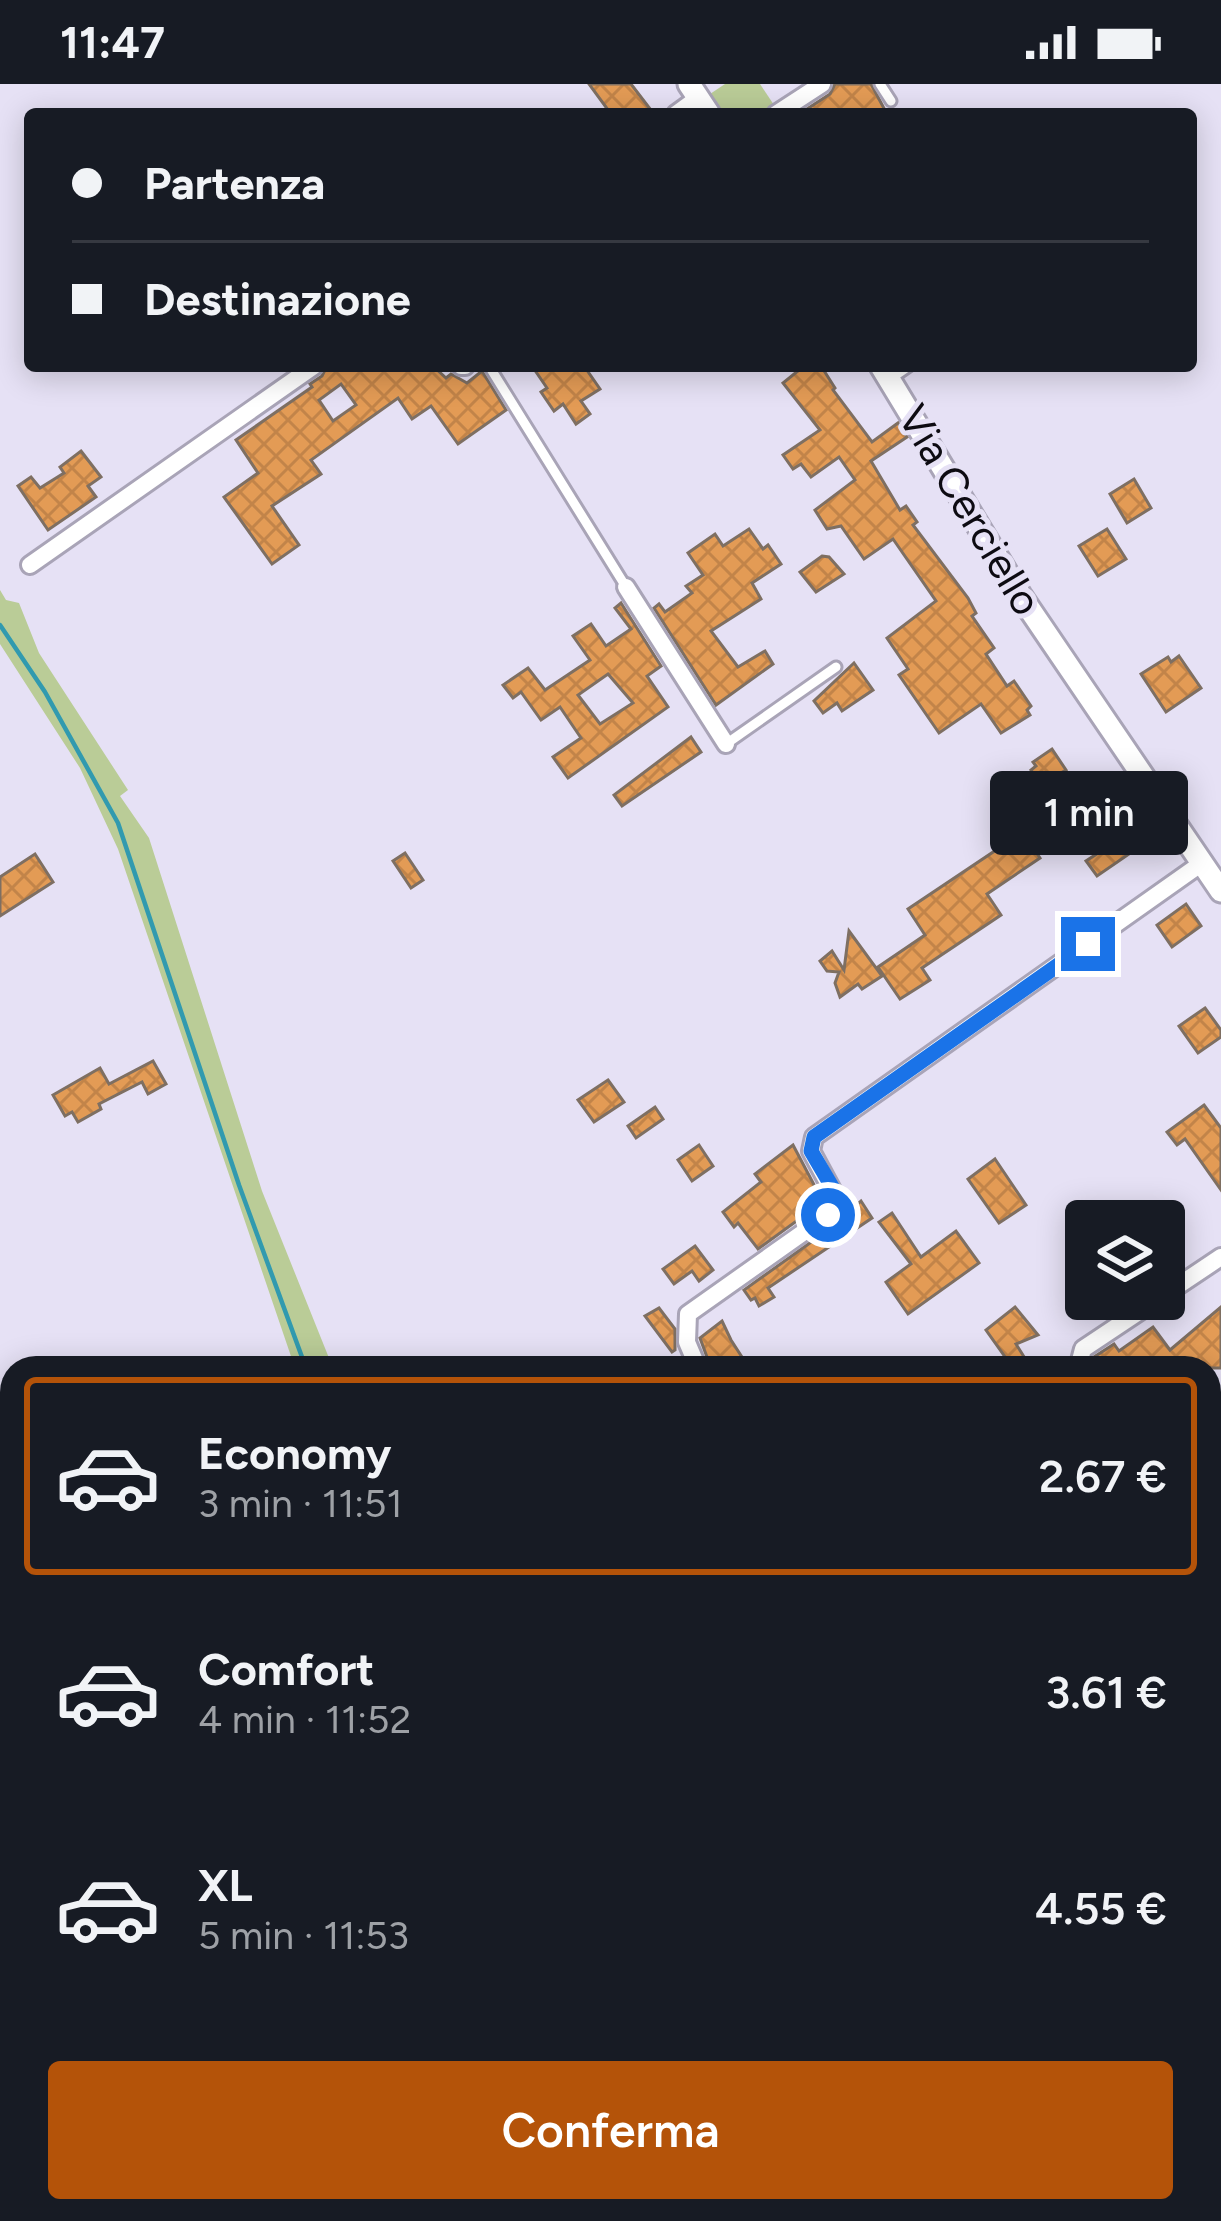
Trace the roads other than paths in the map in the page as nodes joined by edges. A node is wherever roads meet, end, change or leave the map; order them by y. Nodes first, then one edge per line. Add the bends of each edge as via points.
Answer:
1 (822, 84) edge
2 (880, 84) edge
3 (891, 101) dead end
4 (785, 108) edge
5 (305, 372) edge
6 (493, 372) edge
7 (894, 372) edge
8 (30, 565) dead end
9 (626, 587) joint
10 (836, 667) dead end
11 (726, 744) joint
12 (1202, 863) junction
13 (1221, 892) edge
14 (1221, 1257) edge
15 (1185, 1281) edge
16 (1126, 1320) edge
17 (693, 1356) edge
18 (1081, 1356) edge

1 - 4 street
2 - 3 lane
5 - 8 street
6 - 9 lane
7 - 12 street, Via Cerciello via 1060,654
9 - 11 street
10 - 11 lane
12 - 13 street, Via Cerciello
12 - 17 street via 814,1137 811,1151 838,1203 688,1314
14 - 15 street
16 - 18 street

